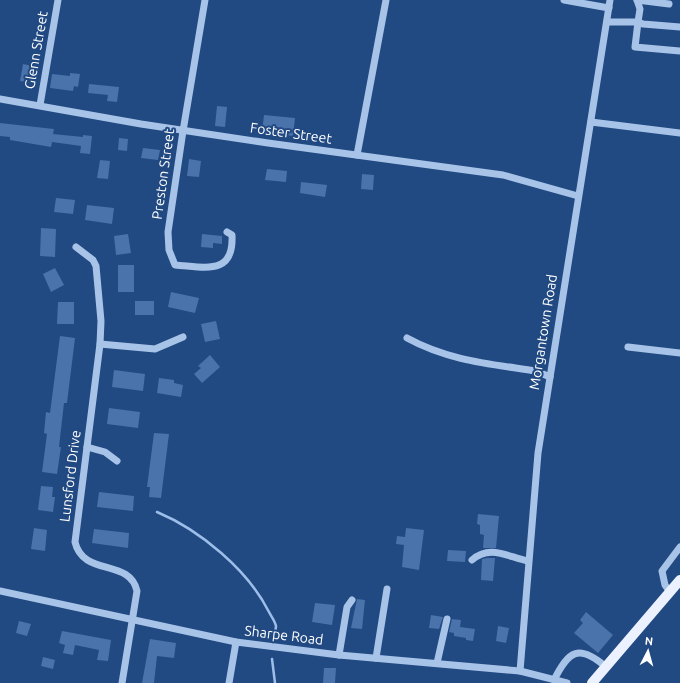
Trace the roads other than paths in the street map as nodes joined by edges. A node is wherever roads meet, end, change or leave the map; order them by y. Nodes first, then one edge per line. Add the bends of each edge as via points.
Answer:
1 (58, 0) edge
2 (205, 0) edge
3 (386, 0) edge
4 (564, 0) edge
5 (637, 0) edge
6 (610, 4) edge
7 (669, 4) dead end
8 (607, 22) junction
9 (638, 22) junction
10 (680, 27) edge
11 (680, 51) edge
12 (0, 99) edge
13 (40, 105) junction
14 (590, 122) junction
15 (183, 131) junction
16 (680, 133) edge
17 (357, 155) junction
18 (578, 196) junction
19 (227, 232) dead end
20 (76, 247) dead end
21 (183, 338) dead end
22 (407, 338) dead end
23 (100, 344) junction
24 (628, 347) dead end
25 (680, 353) edge
26 (550, 376) junction
27 (87, 447) junction
28 (117, 461) dead end
29 (680, 547) edge
30 (472, 560) dead end
31 (528, 561) junction
32 (680, 580) edge
33 (387, 589) dead end
34 (671, 590) junction
35 (0, 591) edge
36 (352, 600) dead end
37 (447, 619) dead end
38 (132, 620) junction
39 (236, 642) junction
40 (339, 654) junction
41 (376, 658) junction
42 (437, 663) junction
43 (606, 667) junction
44 (520, 671) junction
45 (554, 680) junction
46 (122, 683) edge
47 (229, 683) edge
48 (567, 683) edge
49 (592, 683) edge

1 - 13 street, Glenn Street
2 - 15 street, Preston Street
3 - 17 street
4 - 6 street
5 - 7 street
5 - 9 street via 640,9
6 - 8 street, Morgantown Road
8 - 9 street
8 - 14 street, Morgantown Road
9 - 10 street
9 - 11 street via 635,47
12 - 13 street, Foster Street
13 - 15 street, Foster Street
14 - 16 street
14 - 18 street, Morgantown Road
15 - 17 street, Foster Street
15 - 19 street, Preston Street via 168,232 169,250 176,265 216,268 227,261 233,249 232,236
17 - 18 street, Foster Street via 503,175
18 - 26 street, Morgantown Road
20 - 23 street, Lunsford Drive via 96,266 100,300
21 - 23 street via 155,349
22 - 26 street via 453,358
23 - 27 street, Lunsford Drive
24 - 25 street
26 - 31 street, Morgantown Road via 538,453
27 - 28 street via 105,452
27 - 38 street, Lunsford Drive via 76,536 77,550 87,561 132,578 137,591
29 - 34 street via 662,570 665,585
30 - 31 street via 484,551
31 - 44 street, Morgantown Road
32 - 34 main road
33 - 41 street
34 - 43 main road
35 - 38 street, Sharpe Road
36 - 40 street via 347,607
37 - 42 street
38 - 39 street, Sharpe Road
38 - 46 street, Lunsford Drive
39 - 40 street, Sharpe Road
39 - 47 street
40 - 41 street, Sharpe Road
41 - 42 street, Sharpe Road
42 - 44 street, Sharpe Road
43 - 45 street via 597,659 581,652 573,653 561,664
43 - 49 main road
44 - 45 street, Sharpe Road
45 - 48 street, Sharpe Road

